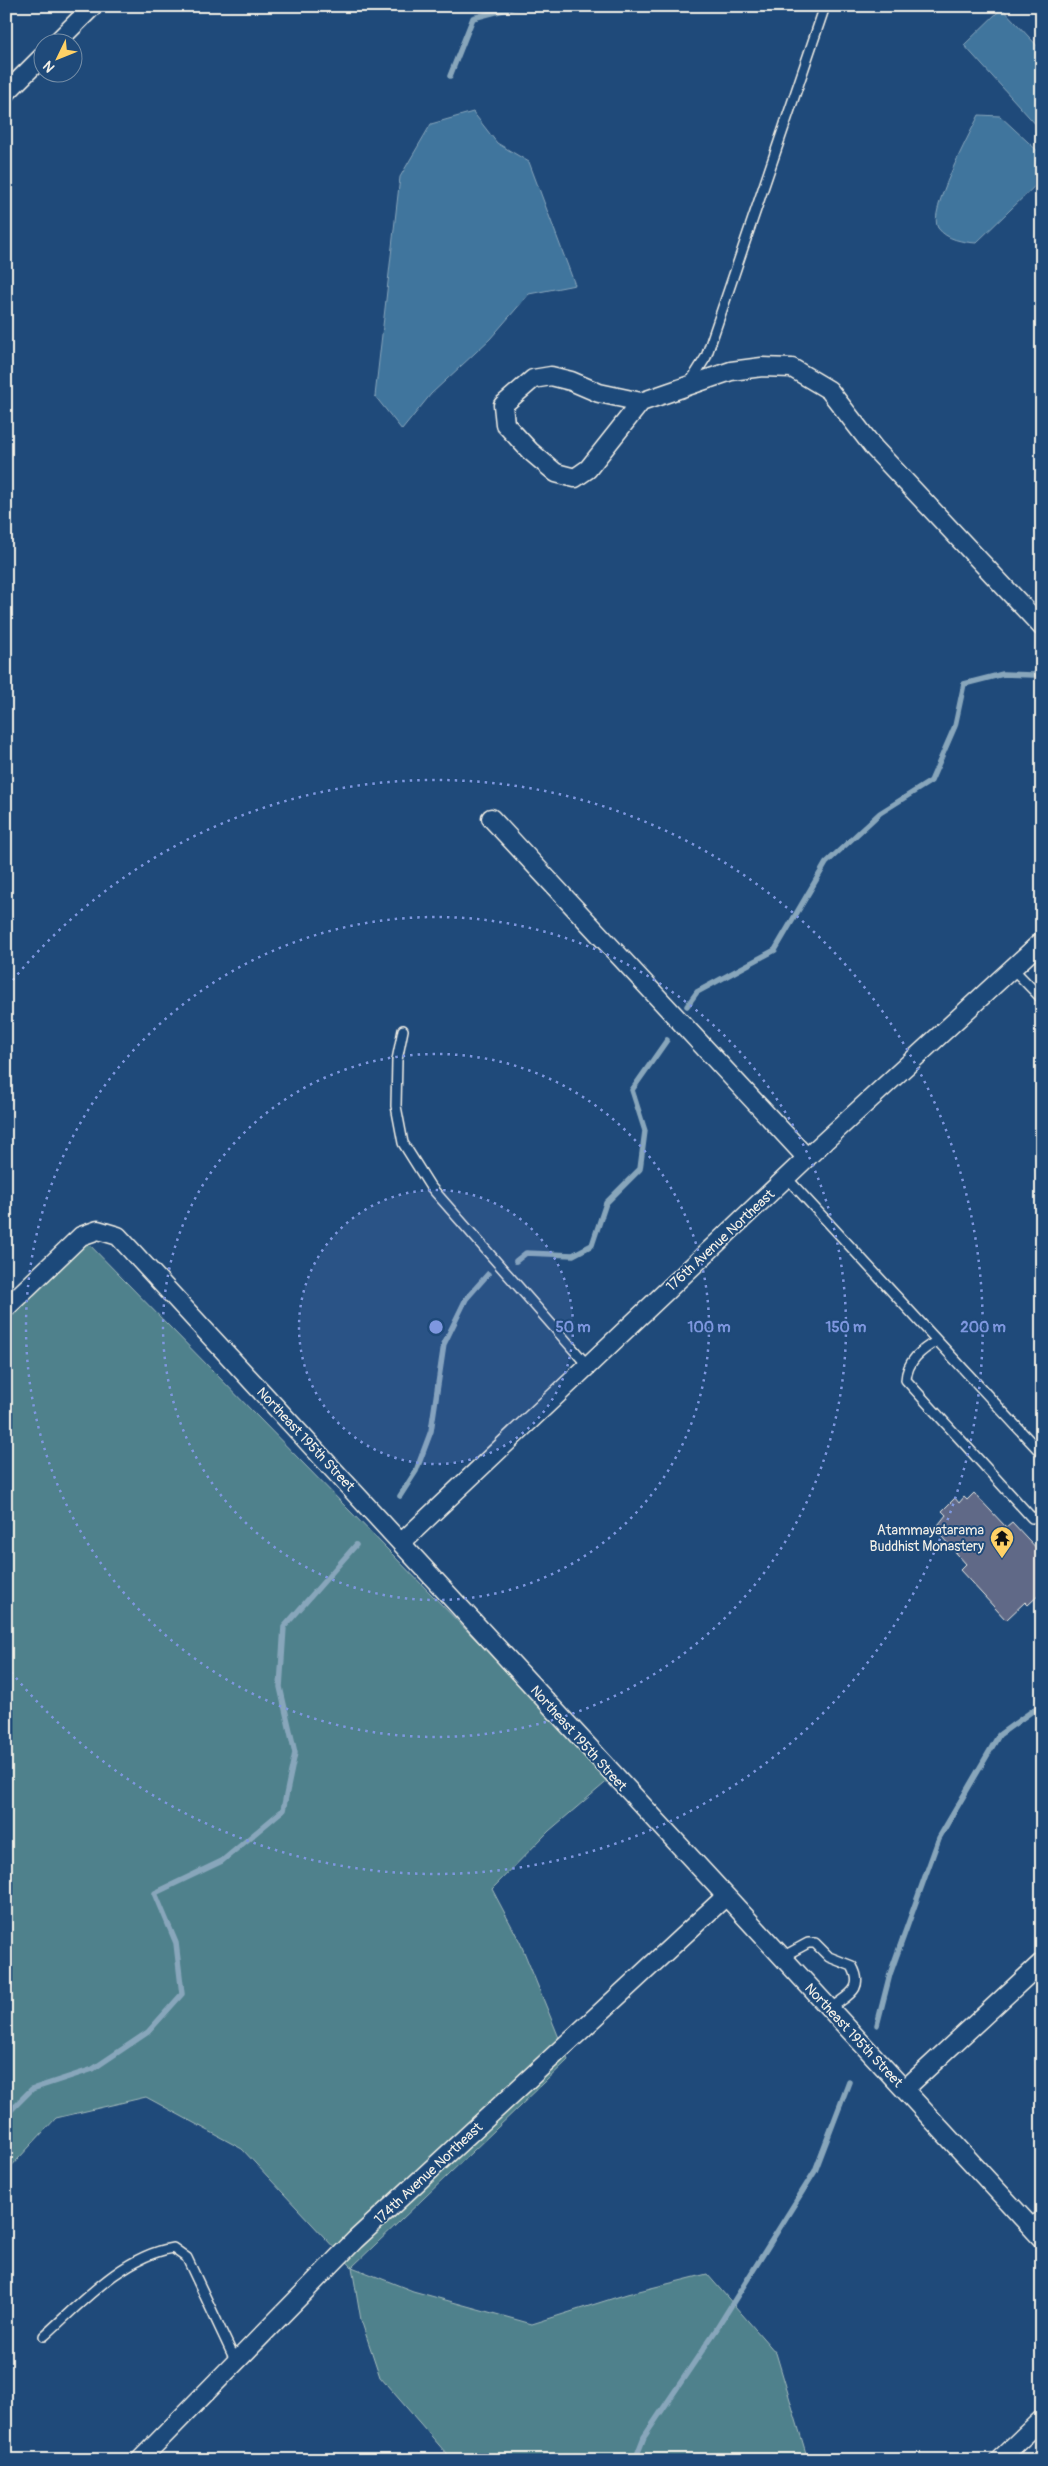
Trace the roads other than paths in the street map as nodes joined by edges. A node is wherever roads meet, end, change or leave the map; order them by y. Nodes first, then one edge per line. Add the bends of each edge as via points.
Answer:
1 (93, 6) edge
2 (825, 6) edge
3 (67, 32) edge
4 (32, 67) edge
5 (6, 94) edge
6 (687, 386) junction
7 (641, 402) junction
8 (1042, 627) edge
9 (491, 818) dead end
10 (1042, 941) edge
11 (1012, 968) junction
12 (1042, 999) edge
13 (403, 1030) dead end
14 (808, 1158) junction
15 (786, 1178) junction
16 (6, 1308) edge
17 (937, 1341) junction
18 (588, 1366) junction
19 (1042, 1454) edge
20 (1042, 1515) edge
21 (401, 1543) junction
22 (725, 1897) junction
23 (782, 1957) junction
24 (1042, 1962) edge
25 (830, 2009) junction
26 (905, 2089) junction
27 (1035, 2219) edge
28 (1042, 2239) edge
29 (44, 2336) dead end
30 (236, 2362) junction
31 (1042, 2419) edge
32 (140, 2460) edge
33 (999, 2460) edge

1 - 3 street
2 - 6 lane via 706,357
4 - 5 street
6 - 7 street
6 - 8 street via 731,371 762,367 792,368 829,390 874,448
7 - 7 street via 588,469 575,478 556,473 530,451 505,424 503,405 533,379 551,376 599,393
9 - 14 street
10 - 11 street, 176th Avenue Northeast
11 - 12 lane
11 - 14 street, 176th Avenue Northeast
13 - 18 lane via 396,1060 396,1106 403,1143 430,1186
14 - 15 street, 176th Avenue Northeast
15 - 17 lane
15 - 18 street, 176th Avenue Northeast
16 - 21 street, Northeast 195th Street via 81,1236 98,1230 118,1236
17 - 19 lane
17 - 20 lane via 912,1361 906,1371 906,1380 1032,1518
18 - 21 street, 176th Avenue Northeast
21 - 22 street, Northeast 195th Street
22 - 23 street, Northeast 195th Street
22 - 30 street, 174th Avenue Northeast via 355,2240
23 - 25 street, Northeast 195th Street
23 - 25 lane via 808,1943 815,1943 829,1957 852,1966 857,1979 852,1994
24 - 26 street
25 - 26 street, Northeast 195th Street
26 - 27 street, Northeast 195th Street
27 - 28 street, Northeast 195th Street
29 - 30 lane via 108,2278 158,2250 173,2248 186,2258
30 - 32 street, 174th Avenue Northeast
31 - 33 street

